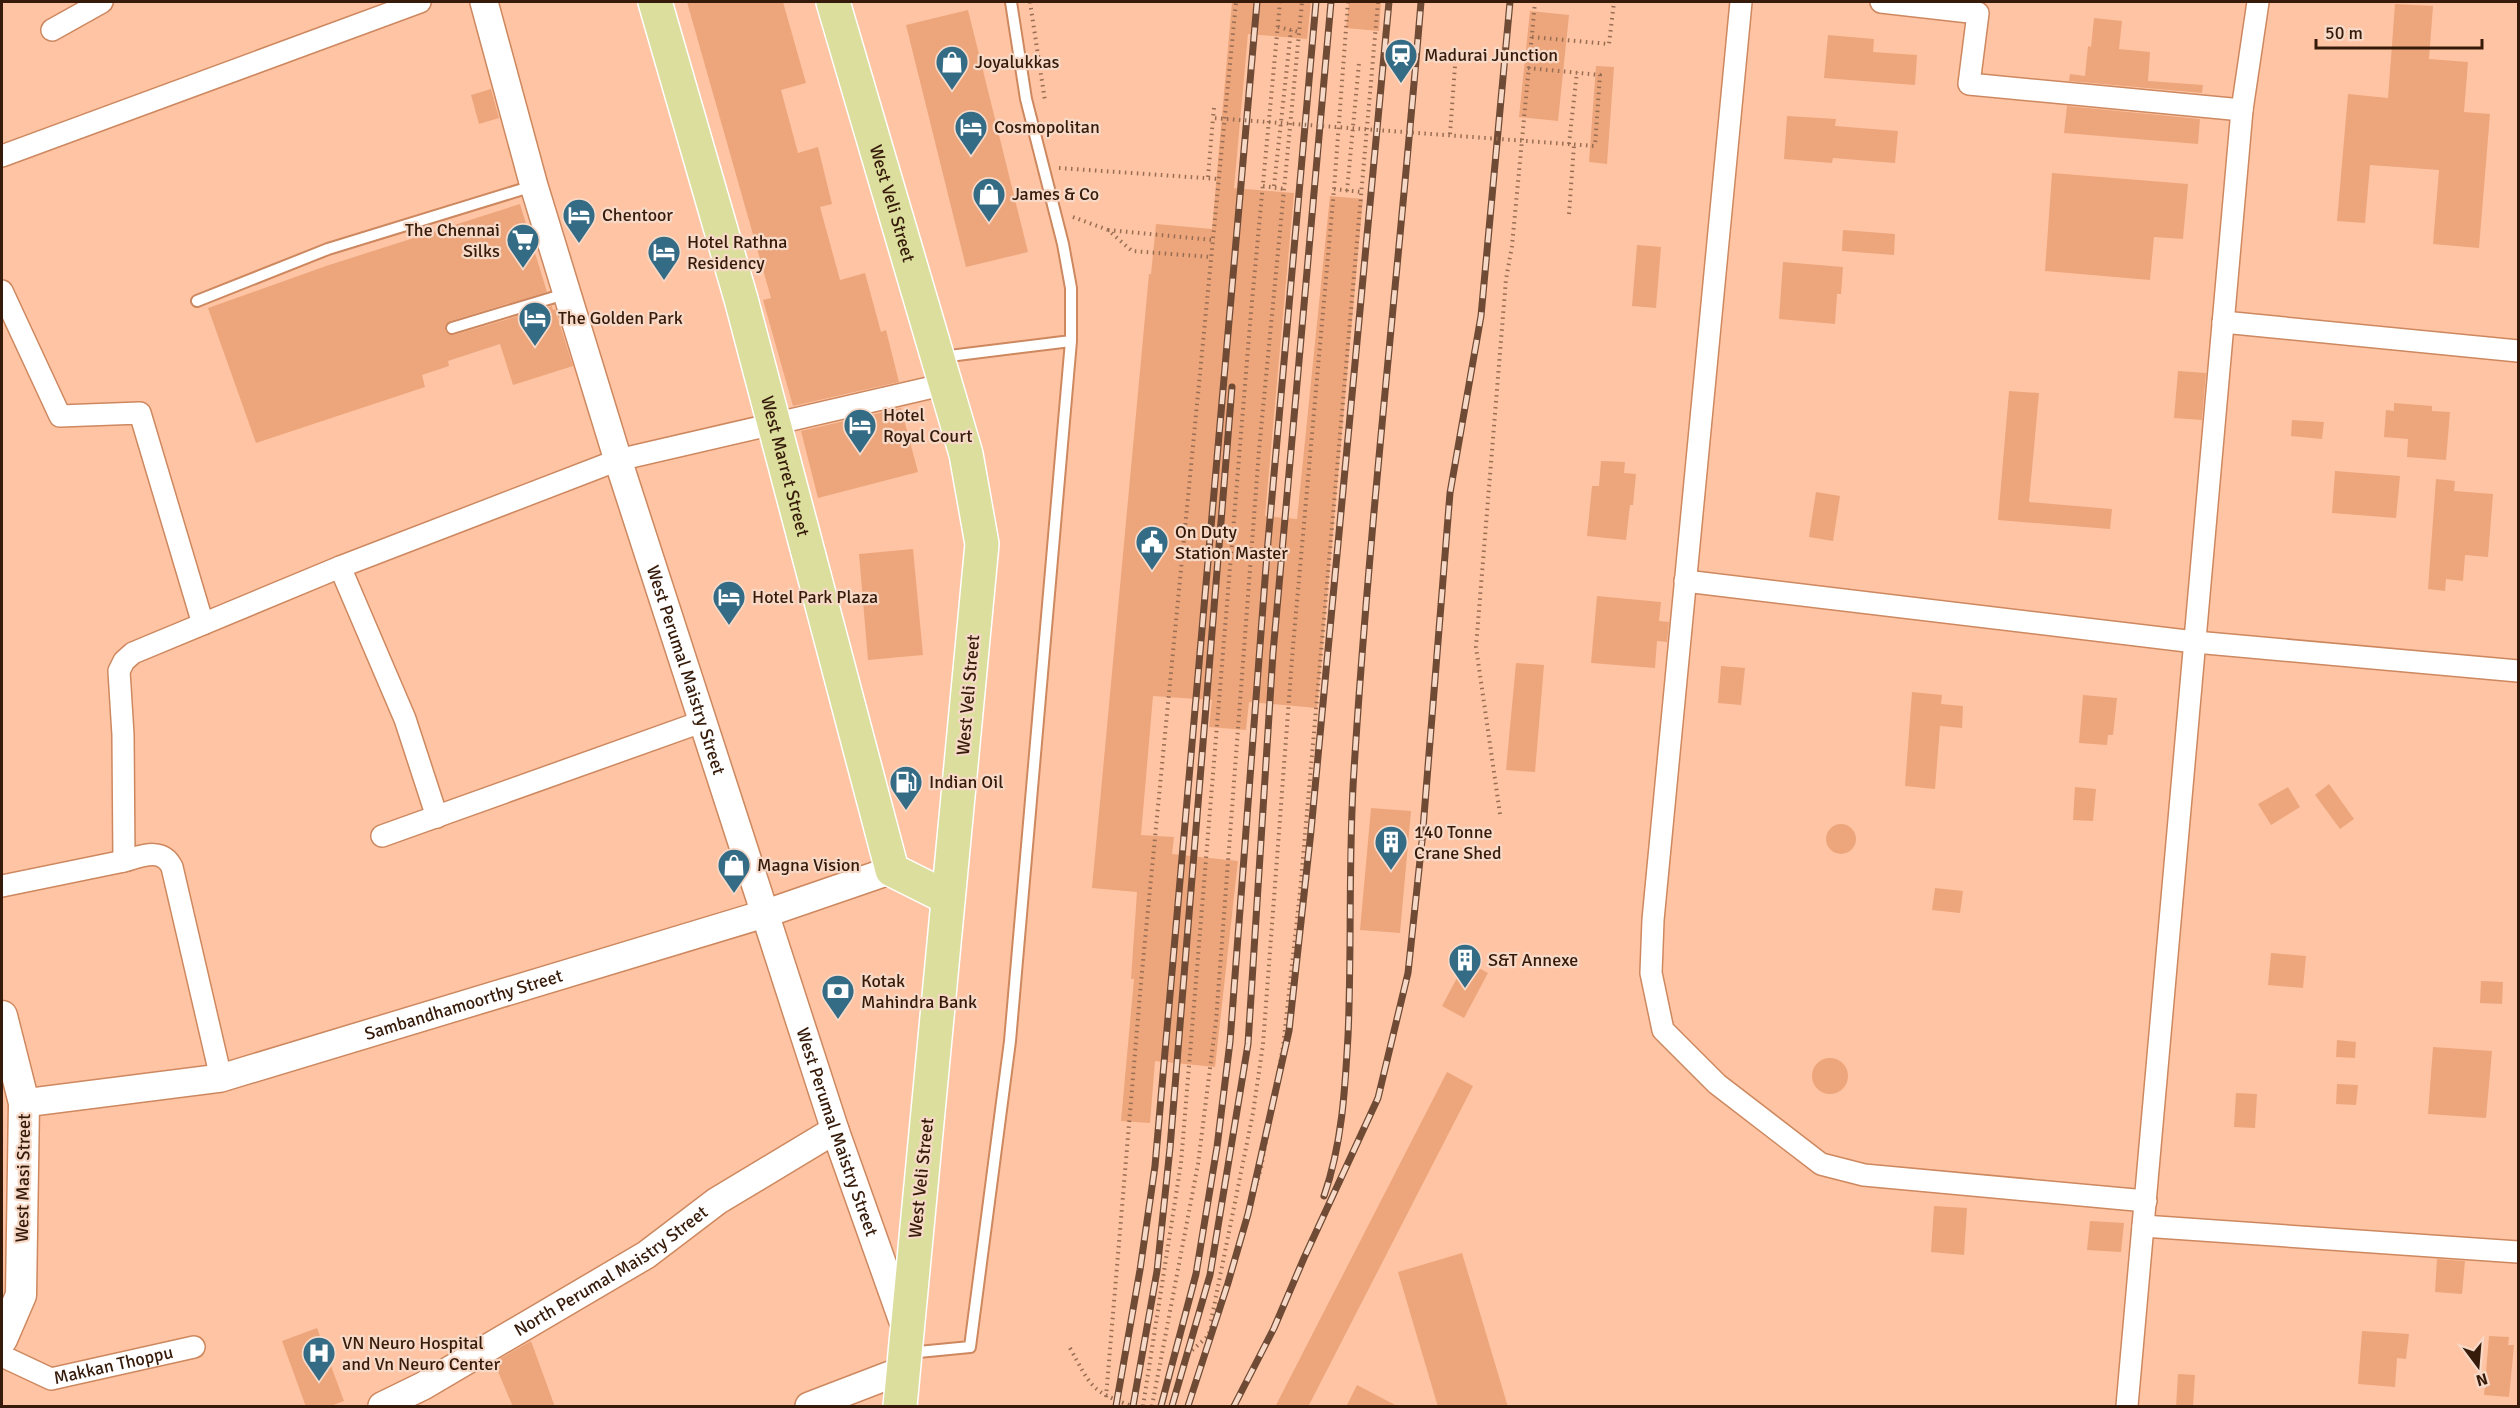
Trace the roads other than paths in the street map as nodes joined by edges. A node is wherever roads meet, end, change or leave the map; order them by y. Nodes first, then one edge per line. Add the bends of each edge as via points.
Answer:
1 (102, 2) edge
2 (420, 2) edge
3 (484, 2) edge
4 (656, 2) edge
5 (833, 2) edge
6 (1011, 2) edge
7 (1741, 2) edge
8 (1881, 2) edge
9 (2258, 2) edge
10 (52, 30) dead end
11 (2242, 110) junction
12 (2, 156) edge
13 (534, 186) junction
14 (2, 291) edge
15 (566, 294) junction
16 (197, 301) dead end
17 (2223, 322) junction
18 (452, 328) dead end
19 (1071, 340) junction
20 (2518, 351) edge
21 (942, 371) junction
22 (775, 425) junction
23 (618, 460) junction
24 (340, 567) junction
25 (1685, 581) junction
26 (203, 624) junction
27 (2195, 642) junction
28 (2518, 671) edge
29 (701, 722) junction
30 (437, 817) junction
31 (382, 836) dead end
32 (124, 861) junction
33 (892, 870) junction
34 (2, 886) edge
35 (948, 898) junction
36 (764, 914) junction
37 (2, 1016) edge
38 (221, 1078) junction
39 (24, 1103) junction
40 (835, 1130) junction
41 (2146, 1201) junction
42 (2143, 1226) junction
43 (2518, 1252) edge
44 (2, 1339) edge
45 (194, 1347) dead end
46 (904, 1351) junction
47 (2, 1356) edge
48 (900, 1406) edge
49 (382, 1407) edge
50 (809, 1407) edge
51 (2127, 1407) edge

1 - 10 street
2 - 12 street
3 - 13 street, West Perumal Maistry Street
4 - 22 main road, West Marret Street
5 - 21 main road, West Veli Street
6 - 19 lane via 1026,99 1071,288
7 - 25 street
8 - 11 street via 1978,13 1969,84
9 - 11 street
11 - 17 street
13 - 15 street, West Perumal Maistry Street
13 - 16 lane via 328,249
14 - 26 street via 60,416 140,413
15 - 18 lane
15 - 23 street, West Perumal Maistry Street
17 - 20 street
17 - 27 street
19 - 21 lane
19 - 46 lane via 1010,1041 970,1347
21 - 22 street
21 - 35 main road, West Veli Street via 966,454 982,544
22 - 23 street
22 - 33 main road, West Marret Street
23 - 24 street
23 - 29 street, West Perumal Maistry Street
24 - 26 street
24 - 30 street via 405,719
25 - 27 street
25 - 41 street via 1653,920 1651,972 1663,1030 1717,1084 1821,1164 1864,1175
26 - 32 street via 134,653 119,671
27 - 28 street
27 - 41 street
29 - 30 street
29 - 36 street, West Perumal Maistry Street
30 - 31 street
32 - 34 street
32 - 38 street via 162,855 172,867
33 - 35 main road
33 - 36 street, Sambandhamoorthy Street
35 - 46 main road, West Veli Street
36 - 38 street, Sambandhamoorthy Street
36 - 40 street, West Perumal Maistry Street
37 - 39 main road, West Masi Street
38 - 39 street, Sambandhamoorthy Street
39 - 44 main road, West Masi Street via 21,1295
40 - 46 street, West Perumal Maistry Street
40 - 49 street, North Perumal Maistry Street via 717,1201 646,1255
41 - 42 street
42 - 43 street
42 - 51 street
45 - 47 street, Makkan Thoppu via 51,1378
46 - 48 main road, West Veli Street
46 - 50 street

